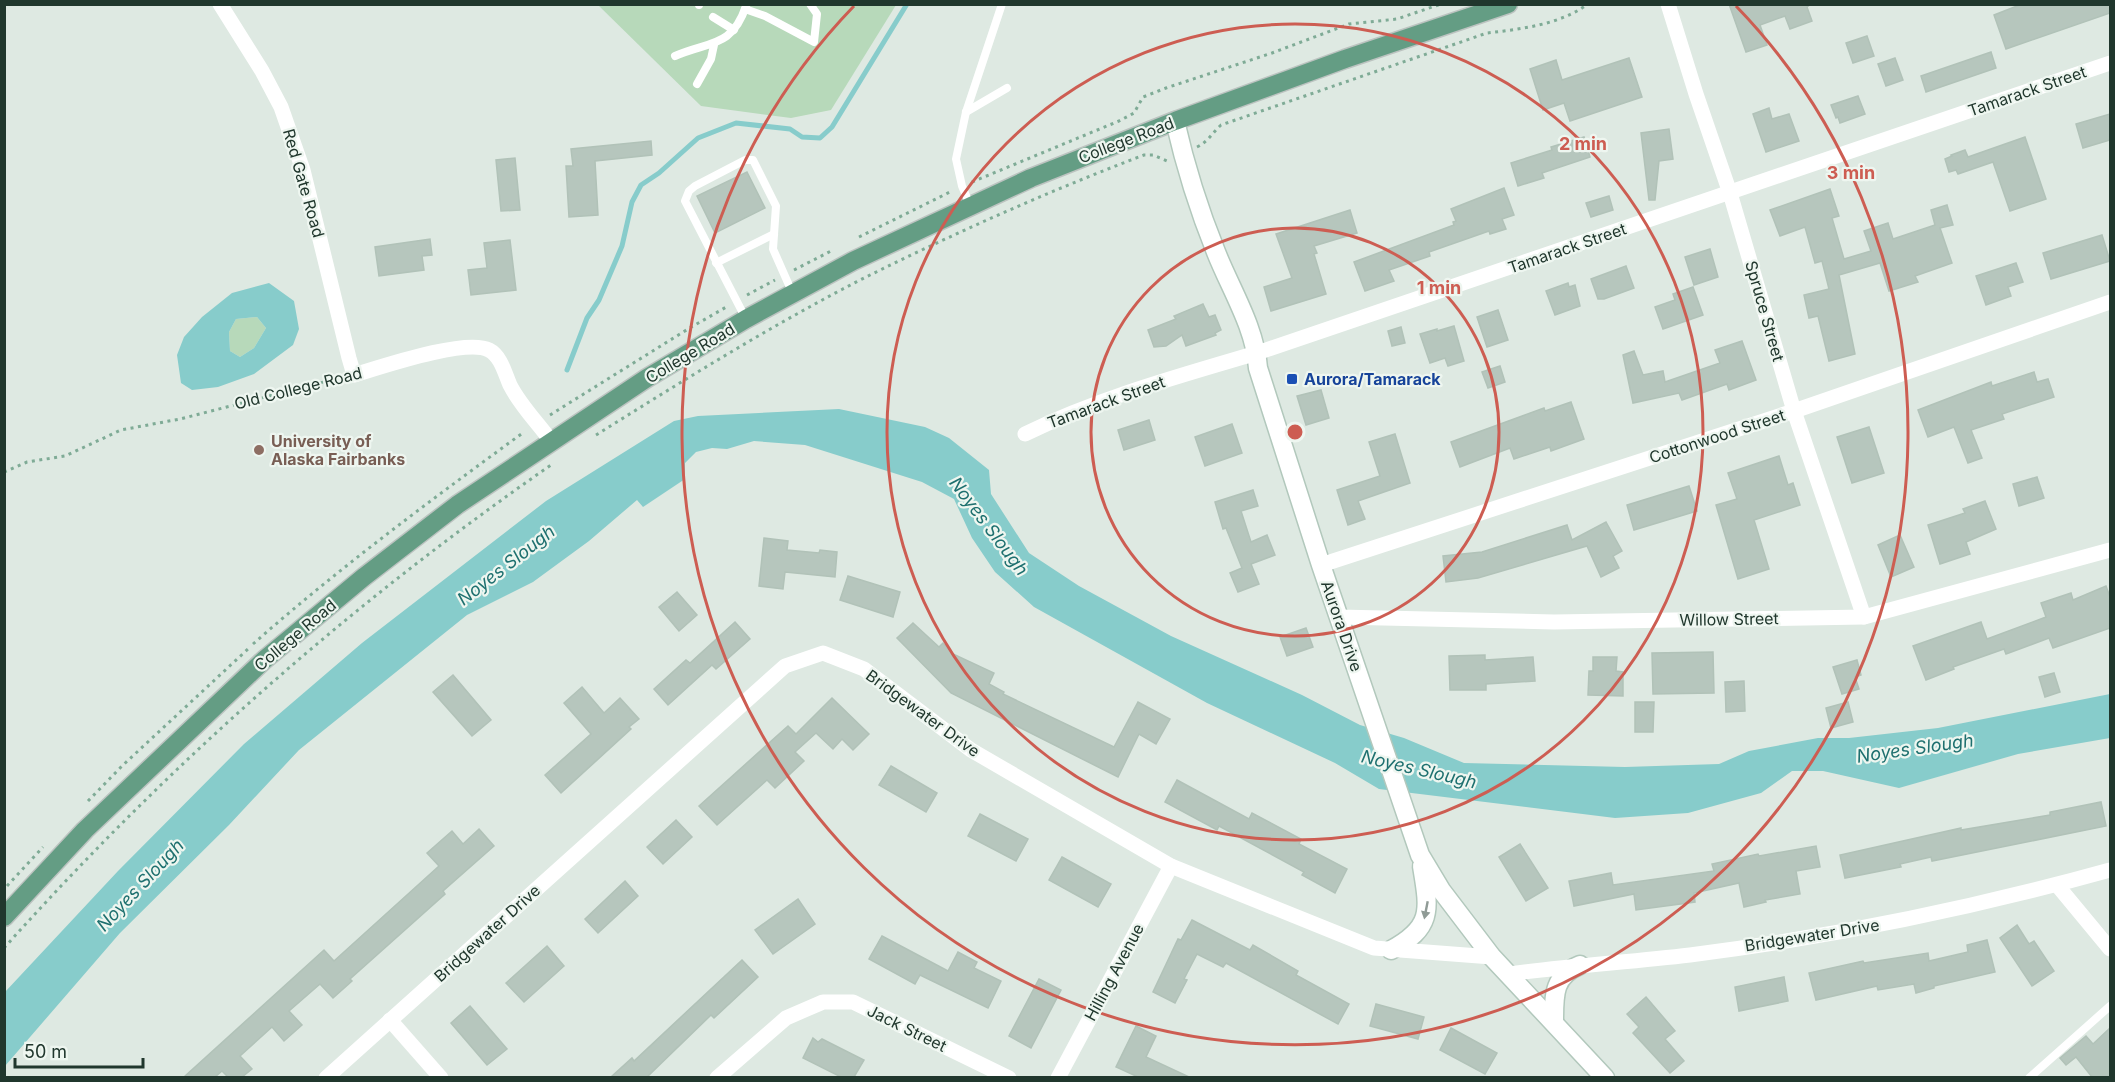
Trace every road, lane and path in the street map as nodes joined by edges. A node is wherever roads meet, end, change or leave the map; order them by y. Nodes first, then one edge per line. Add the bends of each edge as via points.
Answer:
1 (220, 4) edge
2 (810, 4) edge
3 (1002, 4) edge
4 (1508, 4) edge
5 (1588, 4) edge
6 (1668, 4) edge
7 (746, 7) edge
8 (713, 17) dead end
9 (734, 30) junction
10 (714, 45) junction
11 (675, 56) dead end
12 (2110, 63) edge
13 (697, 84) dead end
14 (1007, 88) dead end
15 (966, 112) junction
16 (1175, 121) junction
17 (1182, 154) junction
18 (1730, 193) junction
19 (970, 205) junction
20 (774, 234) junction
21 (716, 263) junction
22 (793, 294) junction
23 (2110, 302) edge
24 (746, 319) junction
25 (1257, 353) junction
26 (354, 375) junction
27 (1794, 411) junction
28 (1025, 434) dead end
29 (591, 438) dead end
30 (551, 441) junction
31 (557, 461) dead end
32 (4, 472) edge
33 (2110, 549) edge
34 (1321, 565) junction
35 (1339, 617) junction
36 (1864, 617) junction
37 (1420, 855) junction
38 (1171, 866) junction
39 (2110, 870) edge
40 (2057, 885) junction
41 (4, 917) edge
42 (4, 948) edge
43 (2110, 949) edge
44 (1391, 950) junction
45 (1492, 957) junction
46 (1580, 965) junction
47 (1509, 974) junction
48 (2110, 1006) edge
49 (390, 1020) junction
50 (1554, 1022) junction
51 (326, 1077) edge
52 (441, 1077) edge
53 (717, 1077) edge
54 (1008, 1077) edge
55 (1058, 1077) edge
56 (1605, 1077) edge
57 (2029, 1077) edge

1 - 26 street, Red Gate Road via 281,107 303,170
2 - 7 lane via 818,14 814,42
3 - 15 lane
4 - 16 main road, College Road
5 - 17 path via 1567,16 1528,28 1487,33 1221,125 1207,142
6 - 18 street, Spruce Street
7 - 9 lane
8 - 9 lane
9 - 10 lane
10 - 11 lane
10 - 13 lane
12 - 18 street, Tamarack Street
14 - 15 lane
15 - 19 lane via 956,159
16 - 17 street, Aurora Drive
16 - 19 main road, College Road
17 - 25 street, Aurora Drive
17 - 29 path via 1165,162 1144,154 933,245 780,324
18 - 25 street, Tamarack Street
18 - 27 street, Spruce Street
19 - 22 main road, College Road
20 - 21 lane
20 - 21 lane via 776,206 753,160 745,160 696,186 685,201
20 - 22 lane via 773,249
21 - 24 lane
22 - 24 main road, College Road
23 - 27 street, Cottonwood Street
24 - 30 main road, College Road
25 - 28 street, Tamarack Street via 1140,388
25 - 34 street, Aurora Drive via 1258,368
26 - 30 street, Old College Road via 463,348 490,350 511,387
26 - 32 path, Old College Road via 121,430 65,456 27,462
27 - 34 street, Cottonwood Street
27 - 36 street, Spruce Street
30 - 41 main road, College Road via 439,519 264,660 85,830
31 - 42 path via 453,534 306,651 144,801
33 - 36 street, Willow Street
34 - 35 street, Aurora Drive
35 - 36 street, Willow Street via 1554,622
35 - 37 street, Aurora Drive
37 -> 44 street via 1428,903 1422,928
37 - 45 street, Aurora Drive via 1441,890
38 - 44 street, Bridgewater Drive via 1374,948
38 - 49 street, Bridgewater Drive via 971,750 864,669 823,653 786,666
38 - 55 street, Hilling Avenue
39 - 40 street, Bridgewater Drive
40 - 43 street
40 - 46 street, Bridgewater Drive via 1875,926 1690,955
44 - 45 street, Bridgewater Drive
45 - 47 street, Aurora Drive
46 - 47 street, Bridgewater Drive
46 - 50 street via 1560,979 1554,995
47 - 50 street, Aurora Drive
48 - 57 lane
49 - 51 street, Bridgewater Drive
49 - 52 street
50 - 56 street, Aurora Drive
53 - 54 street, Jack Street via 786,1018 823,1002 853,1002

